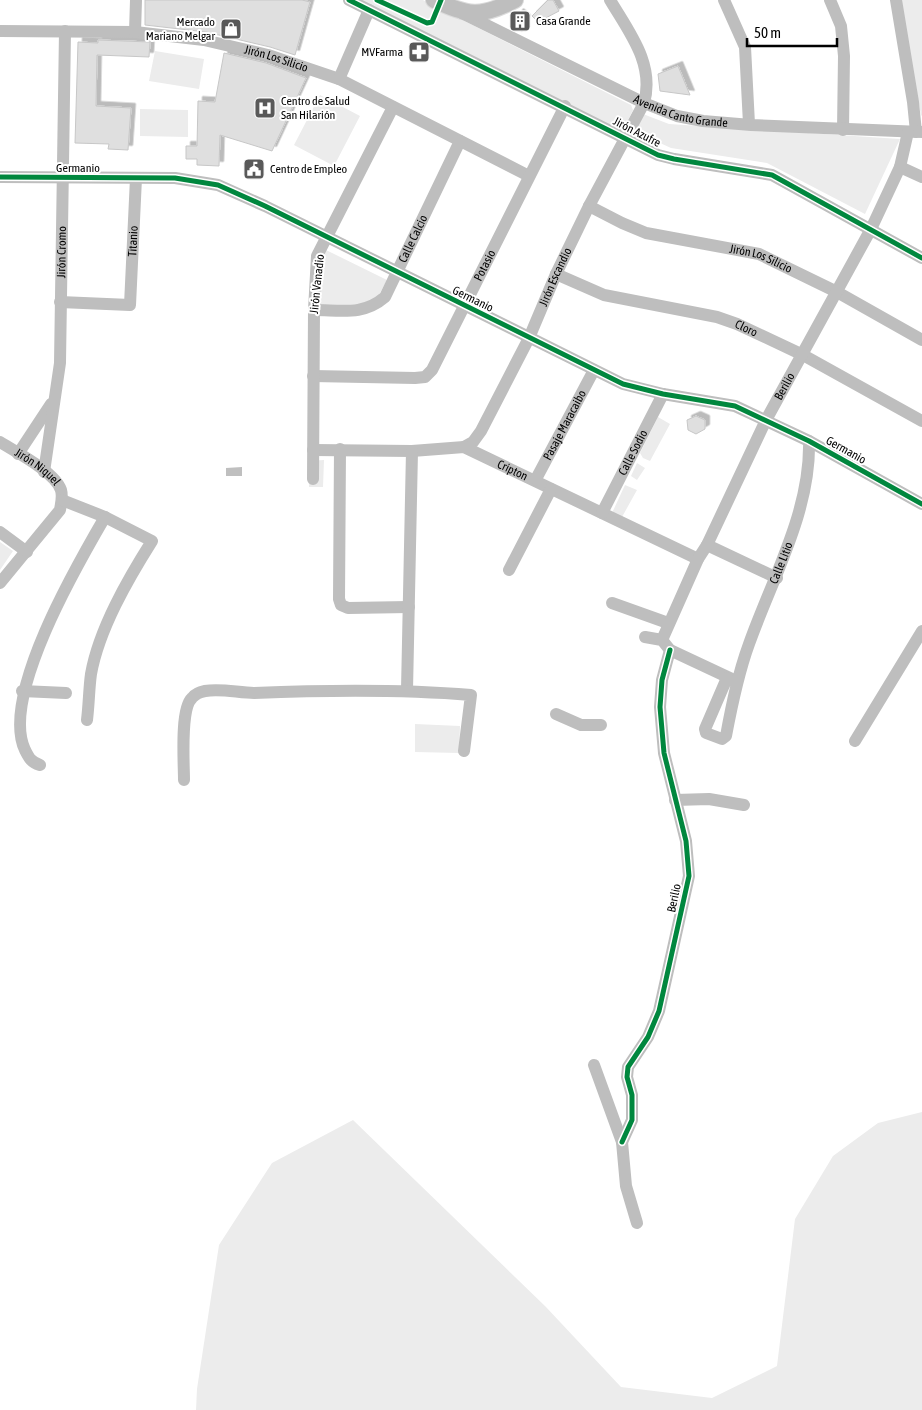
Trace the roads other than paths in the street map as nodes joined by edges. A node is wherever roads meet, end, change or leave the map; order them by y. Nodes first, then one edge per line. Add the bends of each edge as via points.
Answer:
1 (136, 0) edge
2 (348, 0) edge
3 (434, 0) edge
4 (515, 0) edge
5 (610, 0) edge
6 (724, 0) edge
7 (830, 0) edge
8 (896, 0) edge
9 (460, 6) edge
10 (369, 10) junction
11 (0, 31) edge
12 (65, 31) junction
13 (135, 32) junction
14 (339, 79) junction
15 (644, 103) junction
16 (565, 106) junction
17 (393, 107) junction
18 (749, 124) junction
19 (844, 130) junction
20 (915, 132) edge
21 (626, 138) junction
22 (460, 140) junction
23 (900, 167) junction
24 (529, 176) junction
25 (0, 177) edge
26 (922, 177) edge
27 (63, 178) junction
28 (136, 178) junction
29 (589, 206) junction
30 (871, 229) junction
31 (325, 238) junction
32 (922, 258) edge
33 (398, 273) junction
34 (556, 274) junction
35 (837, 292) junction
36 (60, 302) junction
37 (464, 306) junction
38 (314, 310) junction
39 (528, 338) junction
40 (922, 340) edge
41 (803, 355) junction
42 (594, 370) junction
43 (313, 376) junction
44 (664, 394) junction
45 (53, 401) junction
46 (766, 420) junction
47 (922, 420) edge
48 (809, 441) junction
49 (0, 442) edge
50 (464, 447) junction
51 (340, 449) junction
52 (313, 450) junction
53 (412, 451) junction
54 (18, 454) junction
55 (44, 472) junction
56 (313, 479) dead end
57 (536, 479) junction
58 (551, 489) junction
59 (62, 500) junction
60 (922, 504) edge
61 (602, 513) junction
62 (105, 517) junction
63 (0, 532) edge
64 (707, 545) junction
65 (27, 552) junction
66 (698, 559) junction
67 (508, 570) dead end
68 (777, 578) junction
69 (0, 583) edge
70 (612, 603) dead end
71 (410, 607) junction
72 (668, 623) junction
73 (922, 631) edge
74 (645, 637) dead end
75 (662, 640) junction
76 (670, 650) junction
77 (407, 690) junction
78 (22, 691) junction
79 (66, 693) dead end
80 (556, 714) dead end
81 (87, 720) dead end
82 (601, 724) dead end
83 (855, 741) dead end
84 (464, 751) dead end
85 (40, 766) dead end
86 (184, 780) dead end
87 (675, 800) junction
88 (744, 805) dead end
89 (594, 1065) dead end
90 (622, 1142) junction
91 (637, 1223) dead end

1 - 13 street
2 - 10 street, Jirón Azufre
3 - 9 main road
4 - 9 main road via 484,12
5 - 15 street via 642,54 648,88
6 - 18 street via 745,47
7 - 19 street via 841,26
8 - 20 street, Berilio via 914,102
9 - 15 street, Avenida Canto Grande
10 - 14 street
10 - 16 street, Jirón Azufre
11 - 12 street, Jirón Los Silicio
12 - 13 street, Jirón Los Silicio
12 - 27 street, Jirón Cromo
13 - 14 street, Jirón Los Silicio via 204,40 268,55
14 - 17 street, Jirón Los Silicio
15 - 18 street, Avenida Canto Grande via 676,116
15 - 21 street, Jirón Escandio
16 - 21 street, Jirón Azufre
16 - 24 street, Potasio
17 - 22 street, Jirón Los Silicio
17 - 31 street, Jirón Vanadio
18 - 19 street, Avenida Canto Grande
19 - 20 street, Avenida Canto Grande
20 - 23 street, Berilio
21 - 29 street, Jirón Escandio
21 - 30 street, Jirón Azufre via 658,155 674,159 772,174
22 - 24 street, Jirón Los Silicio
22 - 33 street, Calle Calcio
23 - 26 street
23 - 30 street, Berilio
24 - 37 street, Potasio
25 - 27 street, Germanio
27 - 28 street, Germanio
27 - 36 street, Jirón Cromo
28 - 31 street, Germanio via 175,178 218,185
28 - 36 street, Titanio via 130,305
29 - 34 street, Jirón Escandio
29 - 35 street, Jirón Los Silicio via 646,233 759,254
30 - 32 street, Jirón Azufre
30 - 35 street, Berilio
31 - 33 street, Germanio
31 - 38 street, Jirón Vanadio via 318,256
33 - 37 street, Germanio
33 - 38 street, Calle Calcio via 385,297 365,310
34 - 39 street, Jirón Escandio
34 - 41 street, Cloro via 625,301 716,317
35 - 40 street, Jirón Los Silicio
35 - 41 street, Berilio
36 - 45 street, Jirón Cromo via 60,363
37 - 39 street, Germanio
37 - 43 street, Potasio via 432,370 425,377
38 - 43 street, Jirón Vanadio
39 - 42 street, Germanio
39 - 50 street, Jirón Escandio via 481,431 473,442
41 - 46 street, Berilio
41 - 47 street, Cloro
42 - 44 street, Germanio via 623,384
42 - 57 street, Pasaje Maracaibo
43 - 52 street, Jirón Vanadio
44 - 46 street, Germanio via 717,401
44 - 61 street, Calle Sodio
45 - 54 street
45 - 55 street, Jirón Cromo
46 - 48 street, Germanio
46 - 64 street, Berilio
48 - 60 street, Germanio
48 - 68 street, Calle Litio via 806,485
49 - 54 street, Jirón Niquel
50 - 53 street, Cripton
50 - 57 street, Cripton
51 - 52 street, Cripton
51 - 53 street, Cripton
51 - 71 street via 341,606
52 - 56 street, Jirón Vanadio
53 - 71 street
54 - 55 street, Jirón Niquel
55 - 59 street, Jirón Niquel via 55,480
57 - 58 street, Cripton
58 - 61 street, Cripton
58 - 67 street
59 - 62 street
59 - 65 street via 60,510
61 - 66 street, Cripton
62 - 78 street via 42,631
62 - 81 street via 152,541 122,591 97,652 91,674
63 - 65 street
64 - 66 street, Berilio
64 - 68 street
65 - 69 street
66 - 72 street, Berilio
68 - 76 street, Calle Litio via 731,680
70 - 72 street
71 - 77 street
72 - 75 street, Berilio
73 - 83 street
74 - 75 street
75 - 76 street
76 - 87 street, Berilio via 662,680 660,707 664,753
77 - 84 street via 471,695
77 - 86 street via 206,691 197,694 187,705
78 - 79 street
78 - 85 street via 16,723 19,741 32,762
80 - 82 street via 581,725
87 - 88 street
87 - 90 street, Berilio via 686,841 689,876 659,1011 648,1037 628,1067 632,1120
89 - 90 street
90 - 91 street via 626,1186

